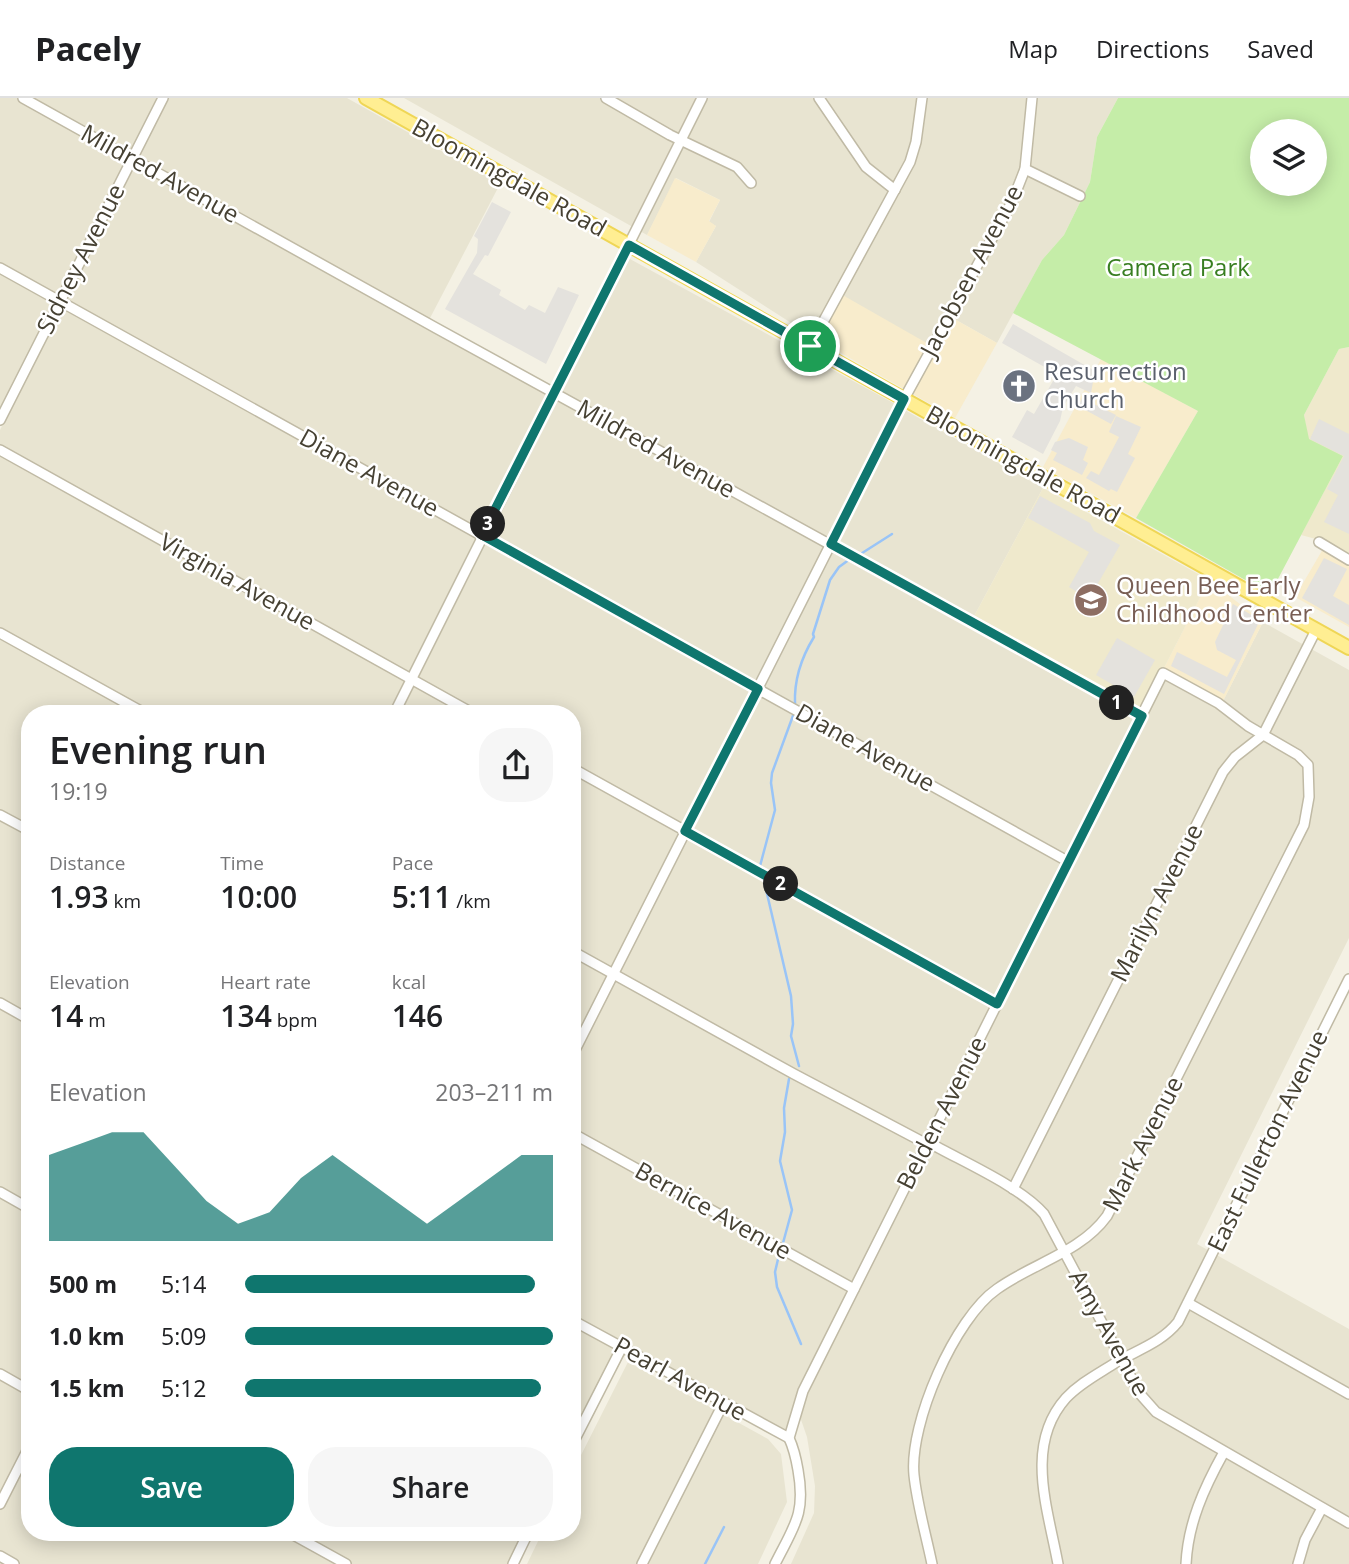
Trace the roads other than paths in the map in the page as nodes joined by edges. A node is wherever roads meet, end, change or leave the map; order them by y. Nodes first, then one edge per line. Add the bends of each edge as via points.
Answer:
1 (23, 98) edge
2 (163, 98) edge
3 (366, 98) edge
4 (606, 98) edge
5 (702, 98) edge
6 (819, 98) edge
7 (922, 98) edge
8 (1032, 98) edge
9 (389, 104) edge
10 (682, 139) junction
11 (132, 159) junction
12 (1024, 169) junction
13 (751, 183) dead end
14 (895, 190) junction
15 (1080, 196) dead end
16 (629, 245) junction
17 (0, 268) edge
18 (59, 300) junction
19 (810, 346) junction
20 (554, 393) junction
21 (904, 399) junction
22 (0, 420) edge
23 (0, 450) edge
24 (482, 535) junction
25 (1319, 542) dead end
26 (831, 544) junction
27 (1349, 560) edge
28 (1317, 630) junction
29 (0, 633) edge
30 (1349, 648) edge
31 (412, 679) junction
32 (758, 689) junction
33 (130, 705) edge
34 (399, 705) edge
35 (458, 705) edge
36 (1142, 716) junction
37 (1263, 735) junction
38 (581, 773) edge
39 (0, 815) edge
40 (21, 826) edge
41 (685, 831) junction
42 (1069, 862) junction
43 (581, 956) edge
44 (614, 974) junction
45 (1349, 979) edge
46 (0, 1003) edge
47 (997, 1004) junction
48 (21, 1015) edge
49 (581, 1038) edge
50 (581, 1138) edge
51 (927, 1144) junction
52 (1013, 1189) junction
53 (0, 1192) edge
54 (21, 1204) edge
55 (1065, 1251) junction
56 (854, 1289) junction
57 (1188, 1303) junction
58 (581, 1325) edge
59 (622, 1347) junction
60 (1121, 1359) junction
61 (0, 1374) edge
62 (21, 1386) edge
63 (1349, 1394) edge
64 (723, 1404) junction
65 (581, 1427) edge
66 (789, 1438) junction
67 (1224, 1452) junction
68 (21, 1463) edge
69 (0, 1504) edge
70 (1322, 1508) junction
71 (1349, 1523) edge
72 (304, 1541) edge
73 (524, 1541) edge
74 (0, 1556) edge
75 (14, 1564) edge
76 (346, 1564) edge
77 (513, 1564) edge
78 (642, 1564) edge
79 (775, 1564) edge
80 (932, 1564) edge
81 (1058, 1564) edge
82 (1186, 1564) edge
83 (1298, 1564) edge

1 - 11 street, Mildred Avenue
2 - 11 street, Sidney Avenue
3 - 9 main road, Bloomingdale Road
4 - 10 street
5 - 10 street
6 - 14 street via 866,167
7 - 14 street via 914,150
8 - 12 street, Jacobsen Avenue
9 - 16 main road, Bloomingdale Road
10 - 13 street via 737,167
10 - 16 street
11 - 18 street, Sidney Avenue
11 - 20 street, Mildred Avenue
12 - 15 street
12 - 21 street, Jacobsen Avenue via 1012,202
14 - 19 street
16 - 19 main road, Bloomingdale Road
16 - 20 street
17 - 18 street, Diane Avenue
18 - 22 street, Sidney Avenue
18 - 24 street, Diane Avenue
19 - 21 main road, Bloomingdale Road
20 - 24 street
20 - 26 street, Mildred Avenue
21 - 26 street, Jacobsen Avenue
21 - 28 main road, Bloomingdale Road
23 - 31 street, Virginia Avenue
24 - 31 street
24 - 32 street, Diane Avenue
25 - 27 street
26 - 32 street, Jacobsen Avenue
26 - 36 street, Mildred Avenue
28 - 30 main road, Bloomingdale Road
28 - 37 street, Marilyn Avenue
29 - 33 street
31 - 34 street
31 - 35 street, Virginia Avenue
32 - 41 street, Jacobsen Avenue
32 - 42 street, Diane Avenue
36 - 37 street, Belden Avenue via 1163,673
36 - 42 street, Belden Avenue
37 - 52 street, Marilyn Avenue via 1223,772
37 - 55 street, Mark Avenue via 1308,765 1304,825 1107,1216 1089,1236
38 - 41 street
39 - 40 street
41 - 44 street, Jacobsen Avenue
41 - 47 street
42 - 47 street, Belden Avenue
43 - 44 street, Amy Avenue
44 - 49 street, Jacobsen Avenue
44 - 51 street, Amy Avenue
45 - 57 street, East Fullerton Avenue
46 - 48 street
47 - 51 street, Belden Avenue
50 - 56 street, Bernice Avenue
51 - 52 street, Amy Avenue
51 - 56 street, Belden Avenue
52 - 55 street, Amy Avenue via 1044,1214
53 - 54 street
55 - 60 street, Amy Avenue
55 - 80 street, Mark Avenue via 981,1302 962,1327 930,1392 917,1437 914,1474
56 - 66 street, Belden Avenue via 803,1391
57 - 60 street, East Fullerton Avenue via 1169,1333
57 - 63 street
58 - 59 street, Pearl Avenue
59 - 64 street, Pearl Avenue
59 - 65 street
60 - 67 street, Amy Avenue via 1156,1412
60 - 81 street, East Fullerton Avenue via 1066,1398 1045,1436 1042,1478
61 - 62 street
64 - 66 street, Pearl Avenue
64 - 78 street
66 - 79 street via 802,1491 801,1508
67 - 70 street, Amy Avenue
67 - 82 street via 1199,1502
68 - 69 street
70 - 71 street, Amy Avenue
70 - 83 street
72 - 76 street
73 - 77 street
74 - 75 street

